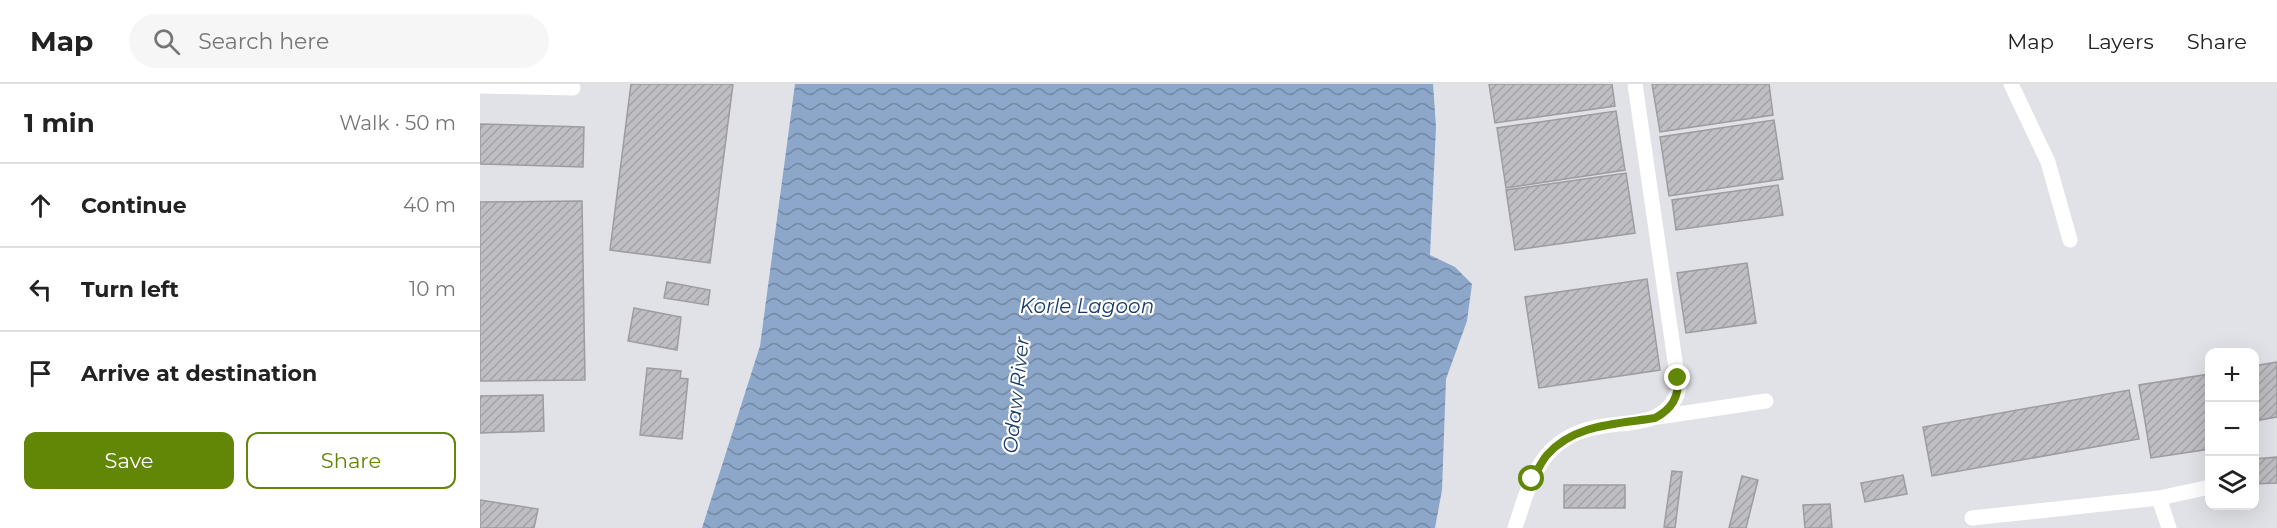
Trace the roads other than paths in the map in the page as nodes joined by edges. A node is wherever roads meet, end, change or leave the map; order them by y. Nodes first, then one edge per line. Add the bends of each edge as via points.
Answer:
1 (1635, 84) edge
2 (2011, 84) edge
3 (480, 86) edge
4 (573, 88) dead end
5 (2070, 240) dead end
6 (1766, 401) dead end
7 (1655, 418) junction
8 (2205, 488) edge
9 (2159, 498) junction
10 (1972, 518) dead end
11 (1515, 528) edge
12 (2169, 528) edge

1 - 7 lane via 1679,389 1671,407
2 - 5 lane via 2048,162
3 - 4 lane
6 - 7 lane
7 - 11 lane via 1588,429 1559,444 1532,479
8 - 9 lane
9 - 10 lane
9 - 12 lane

